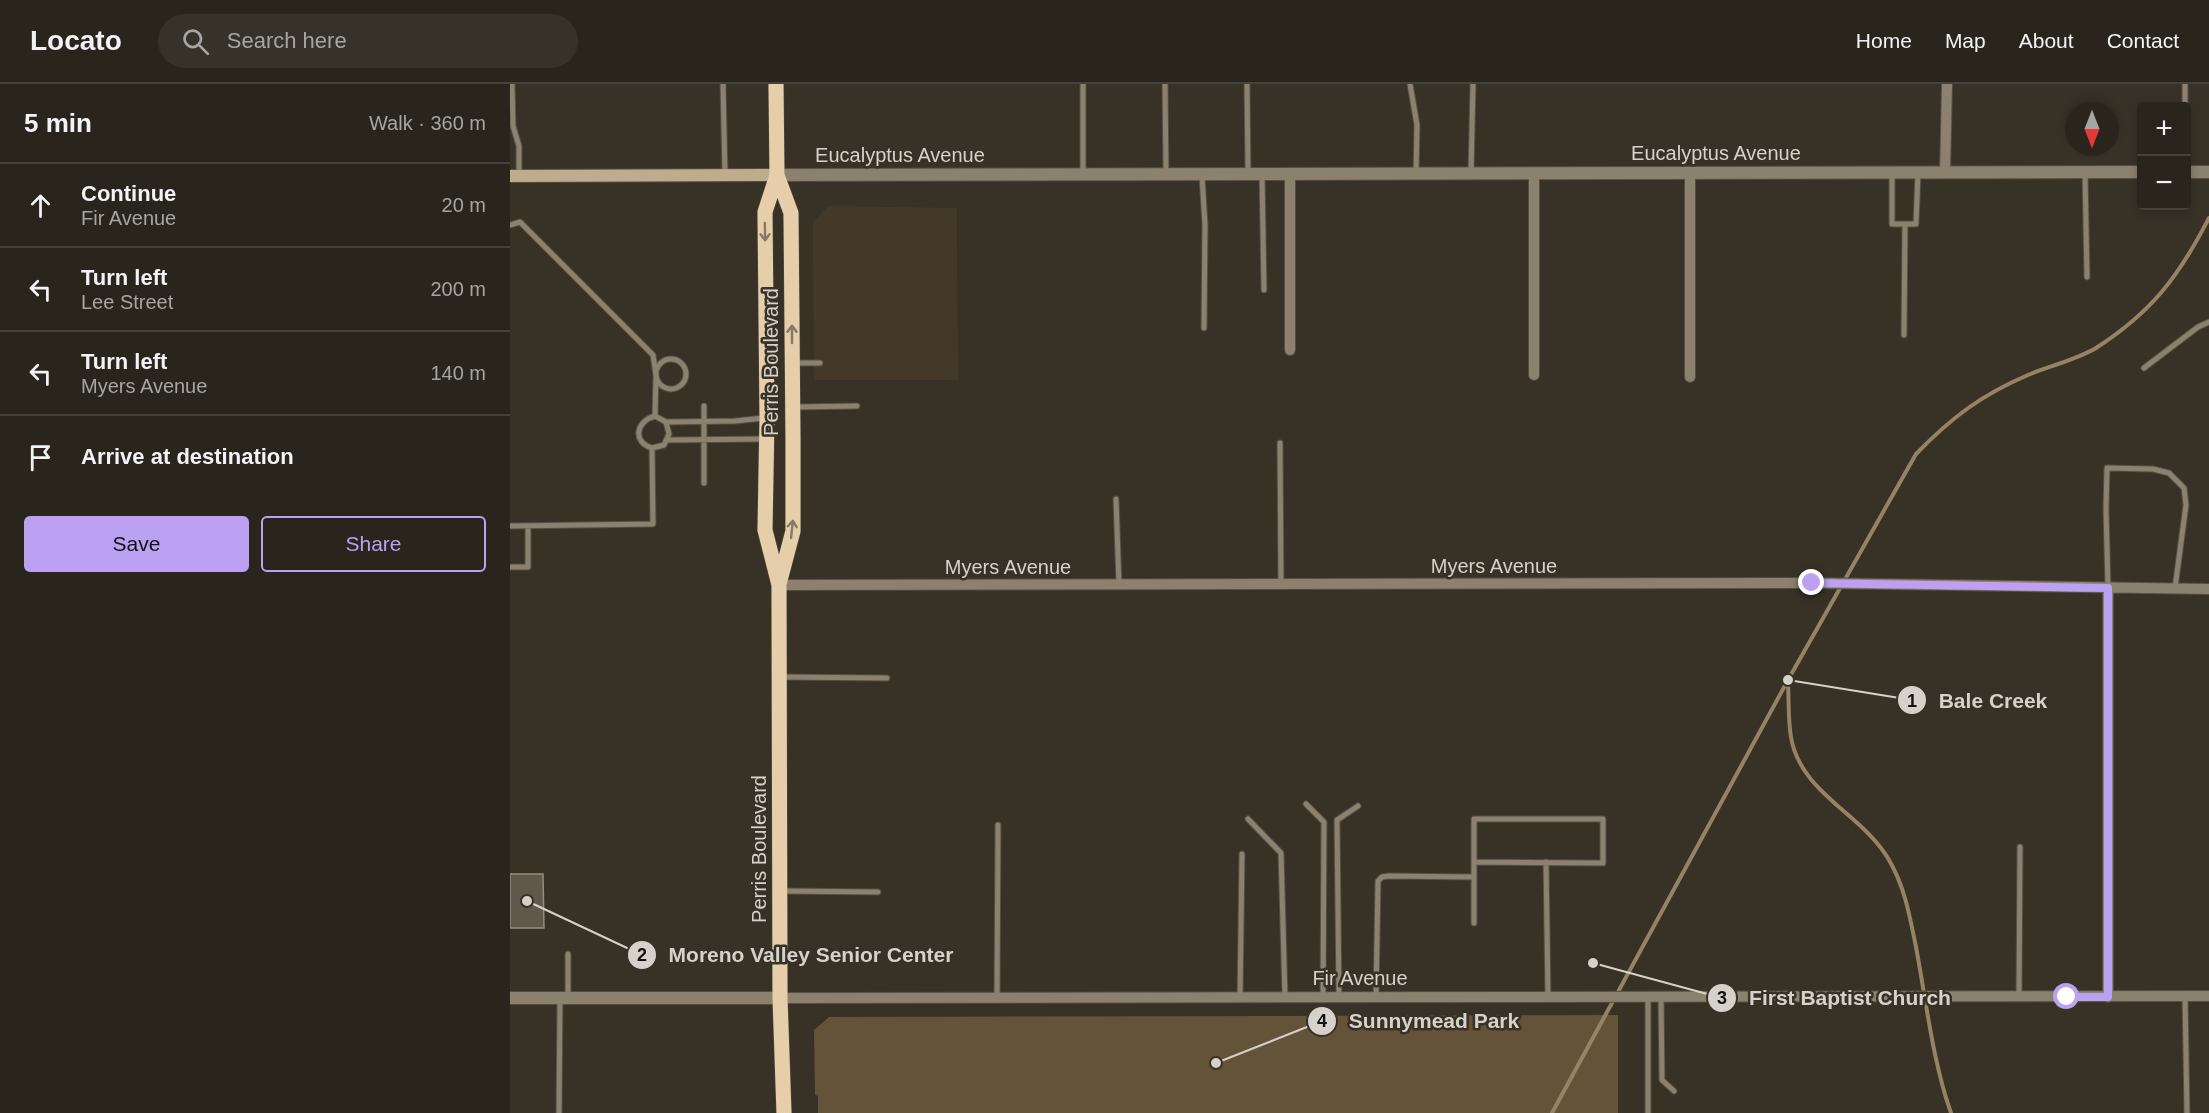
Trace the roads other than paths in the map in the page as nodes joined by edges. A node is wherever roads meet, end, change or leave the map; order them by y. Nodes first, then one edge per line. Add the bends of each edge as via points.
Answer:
1 (512, 84) edge
2 (723, 84) edge
3 (776, 84) edge
4 (1083, 84) edge
5 (1165, 84) edge
6 (1246, 84) edge
7 (1410, 84) edge
8 (1473, 84) edge
9 (1947, 84) edge
10 (2185, 84) edge
11 (2185, 102) edge
12 (1892, 172) junction
13 (1918, 172) junction
14 (1945, 172) junction
15 (2085, 172) junction
16 (2137, 172) edge
17 (2191, 172) edge
18 (2207, 172) edge
19 (1534, 173) junction
20 (1690, 173) junction
21 (1083, 174) junction
22 (1166, 174) junction
23 (1202, 174) junction
24 (1248, 174) junction
25 (1262, 174) junction
26 (1290, 174) junction
27 (1416, 174) junction
28 (1470, 174) junction
29 (725, 175) junction
30 (777, 175) junction
31 (515, 176) edge
32 (1905, 224) junction
33 (510, 225) edge
34 (2087, 277) dead end
35 (1264, 290) dead end
36 (2209, 322) edge
37 (1204, 328) dead end
38 (1904, 335) dead end
39 (1290, 350) dead end
40 (792, 363) junction
41 (820, 363) dead end
42 (2144, 368) dead end
43 (656, 375) junction
44 (1534, 375) dead end
45 (1690, 377) dead end
46 (704, 406) dead end
47 (857, 406) dead end
48 (793, 407) junction
49 (655, 416) junction
50 (767, 418) junction
51 (666, 422) junction
52 (704, 422) junction
53 (766, 439) junction
54 (668, 440) junction
55 (704, 440) junction
56 (1280, 443) dead end
57 (652, 448) junction
58 (704, 483) dead end
59 (1116, 499) dead end
60 (510, 526) edge
61 (528, 526) junction
62 (510, 567) edge
63 (1281, 584) junction
64 (779, 585) junction
65 (1119, 585) junction
66 (2108, 588) junction
67 (2175, 588) junction
68 (2209, 589) edge
69 (779, 677) junction
70 (887, 678) dead end
71 (1306, 804) dead end
72 (1358, 806) dead end
73 (1248, 819) dead end
74 (998, 825) dead end
75 (2020, 847) dead end
76 (1242, 854) dead end
77 (1474, 862) junction
78 (1545, 862) junction
79 (1474, 877) junction
80 (780, 891) junction
81 (878, 892) dead end
82 (1474, 923) dead end
83 (568, 954) dead end
84 (2185, 996) junction
85 (2209, 996) edge
86 (2019, 997) junction
87 (2108, 997) junction
88 (510, 998) edge
89 (564, 998) junction
90 (780, 998) junction
91 (997, 998) junction
92 (1240, 998) junction
93 (1285, 998) junction
94 (1323, 998) junction
95 (1339, 998) junction
96 (1376, 998) junction
97 (1549, 998) junction
98 (1648, 998) junction
99 (1661, 998) junction
100 (1674, 1091) dead end
101 (559, 1113) edge
102 (784, 1113) edge
103 (1648, 1113) edge
104 (2187, 1113) edge

1 - 31 lane via 513,126 519,146
2 - 29 lane
3 - 30 main road, Perris Boulevard
4 - 21 lane
5 - 22 lane
6 - 24 lane
7 - 27 lane via 1417,125
8 - 28 lane
9 - 14 street
10 - 11 lane
12 - 13 street, Eucalyptus Avenue
12 - 20 street, Eucalyptus Avenue
12 - 32 lane via 1892,224
13 - 14 street, Eucalyptus Avenue
13 - 32 lane via 1916,224
14 - 15 street, Eucalyptus Avenue
15 - 16 street, Eucalyptus Avenue
15 - 34 lane
17 - 18 street
19 - 20 street, Eucalyptus Avenue
19 - 28 street, Eucalyptus Avenue
19 - 44 street
20 - 45 street
21 - 22 street, Eucalyptus Avenue
21 - 30 street, Eucalyptus Avenue
22 - 23 street, Eucalyptus Avenue
23 - 24 street, Eucalyptus Avenue
23 - 37 lane
24 - 25 street, Eucalyptus Avenue
25 - 26 street, Eucalyptus Avenue
25 - 35 lane
26 - 27 street, Eucalyptus Avenue
26 - 39 street
27 - 28 street, Eucalyptus Avenue
29 - 30 main road, Eucalyptus Avenue
29 - 31 main road, Eucalyptus Avenue
40 -> 30 main road, Perris Boulevard via 791,213
30 -> 50 main road, Perris Boulevard via 765,212
32 - 38 lane
33 - 43 lane via 520,222 653,355
36 - 42 lane
40 - 41 lane
40 - 48 main road, Perris Boulevard
43 - 43 lane via 662,386 672,389 682,384 686,373 681,363 670,359 660,365
43 - 49 lane
46 - 52 lane
47 - 48 lane
64 -> 48 main road, Perris Boulevard via 793,531
49 - 51 lane
49 - 57 lane via 644,420 638,431 642,442
50 - 52 lane
50 - 53 main road, Perris Boulevard
51 - 52 lane
51 - 54 lane
52 - 55 lane
53 - 55 lane
53 - 64 main road, Perris Boulevard via 765,530
54 - 55 lane
54 - 57 lane
55 - 58 lane
56 - 63 lane
57 - 61 lane via 653,524
59 - 65 lane
60 - 61 lane
61 - 62 lane via 528,567
63 - 65 street, Myers Avenue
63 - 66 street, Myers Avenue via 1812,583
64 - 65 street, Myers Avenue
64 - 69 main road, Perris Boulevard
66 - 67 street, Myers Avenue
66 - 67 lane via 2107,468 2169,473 2184,488 2186,505
66 - 87 street
67 - 68 street, Myers Avenue
69 - 70 lane
69 - 80 main road, Perris Boulevard
71 - 94 lane via 1324,822
72 - 95 lane via 1337,820
73 - 93 lane via 1281,853
74 - 91 lane
75 - 86 lane
76 - 92 lane
77 - 78 lane
77 - 78 lane via 1474,819 1603,819 1603,863
77 - 79 lane
78 - 97 lane
79 - 82 lane
79 - 96 lane via 1389,876 1378,881
80 - 81 lane
80 - 90 main road, Perris Boulevard
83 - 89 lane
84 - 85 street, Fir Avenue
84 - 87 street, Fir Avenue
84 - 104 lane
86 - 87 street, Fir Avenue
86 - 99 street, Fir Avenue
88 - 89 street, Fir Avenue
89 - 90 street, Fir Avenue
89 - 101 lane
90 - 91 street, Fir Avenue
90 - 102 main road, Perris Boulevard
91 - 92 street, Fir Avenue
92 - 93 street, Fir Avenue
93 - 94 street, Fir Avenue
94 - 95 street, Fir Avenue
95 - 96 street, Fir Avenue
96 - 97 street, Fir Avenue
97 - 98 street, Fir Avenue
98 - 99 street, Fir Avenue
98 - 103 lane
99 - 100 lane via 1662,1080

